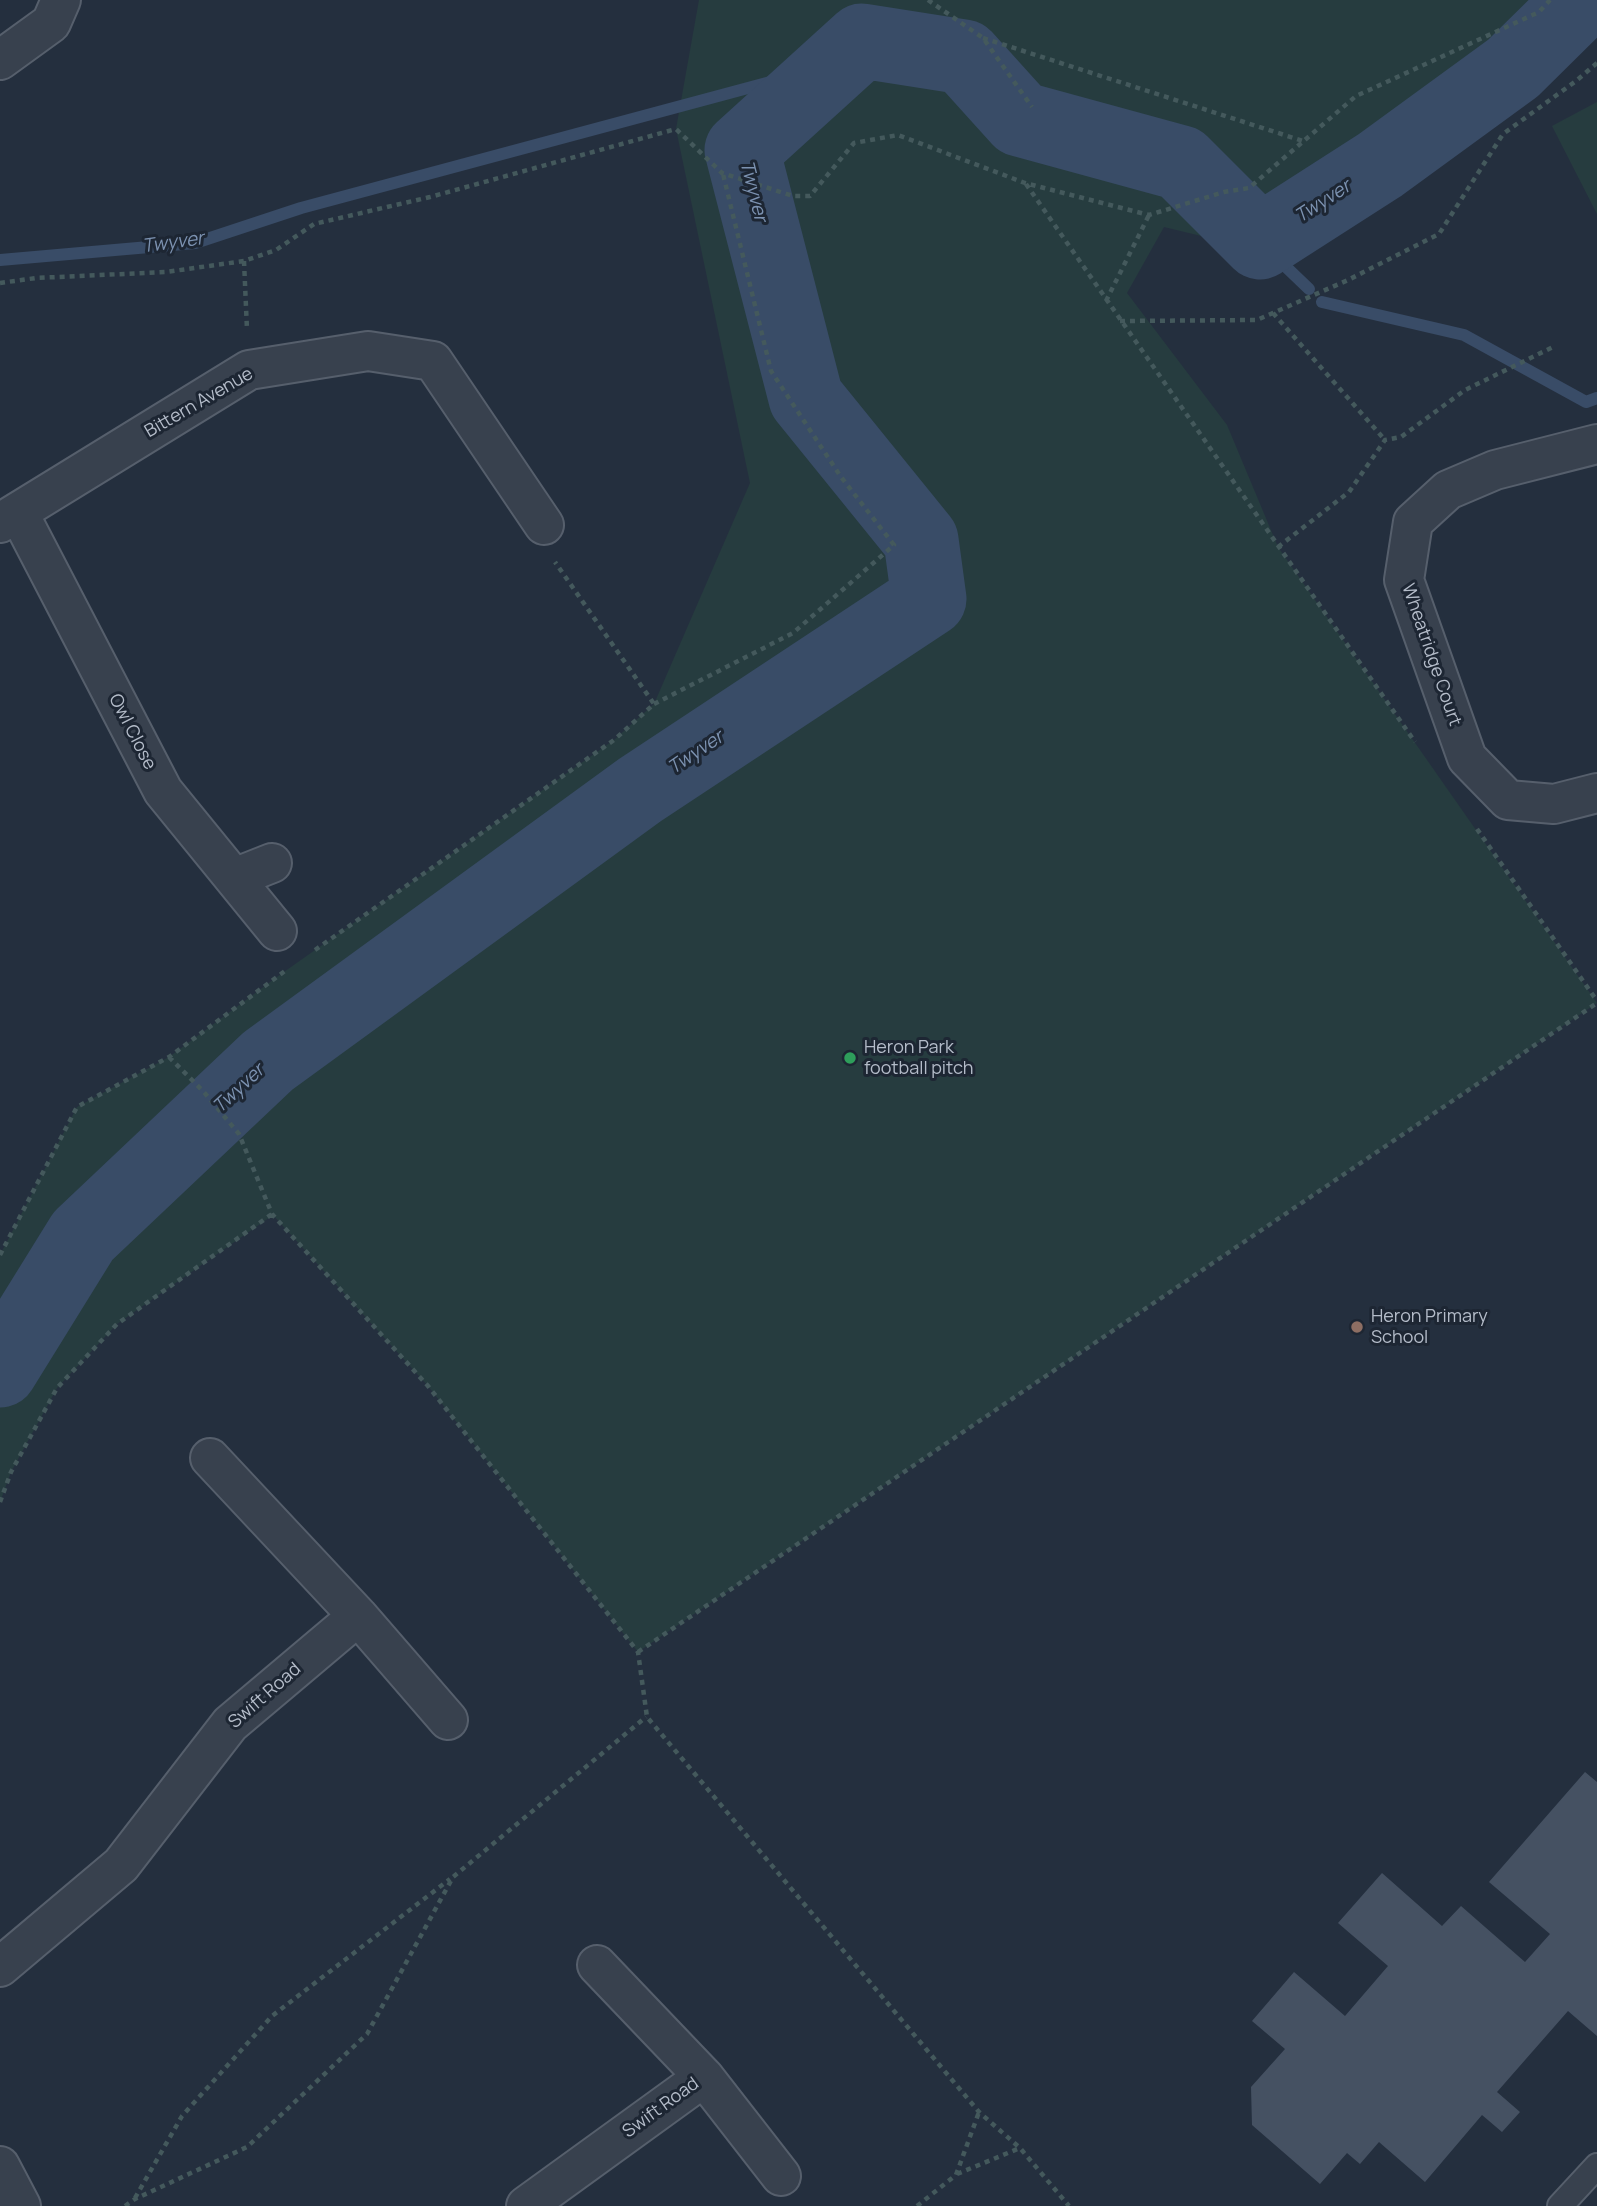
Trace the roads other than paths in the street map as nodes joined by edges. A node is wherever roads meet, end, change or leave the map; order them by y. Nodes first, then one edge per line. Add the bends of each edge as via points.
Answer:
1 (61, 0) edge
2 (0, 60) edge
3 (1597, 444) edge
4 (9, 517) edge
5 (544, 525) road end
6 (1597, 793) edge
7 (272, 863) dead end
8 (234, 878) junction
9 (278, 931) dead end
10 (210, 1458) dead end
11 (358, 1616) junction
12 (448, 1720) dead end
13 (597, 1965) dead end
14 (0, 1967) edge
15 (704, 2077) junction
16 (0, 2166) edge
17 (1597, 2166) edge
18 (781, 2176) dead end
19 (21, 2206) edge
20 (526, 2206) edge
21 (1560, 2206) edge

1 - 2 street via 51,23
3 - 6 street, Wheatridge Court via 1495,470 1448,490 1413,522 1404,580 1467,758 1508,800 1555,804
4 - 5 street, Bittern Avenue via 248,370 368,351 433,361
4 - 8 street, Owl Close via 163,791
7 - 8 street
8 - 9 street, Owl Close
10 - 11 street
11 - 12 street
11 - 14 street, Swift Road via 230,1724 121,1866
13 - 15 street, Swift Road
15 - 18 street
15 - 20 street, Swift Road
16 - 19 street
17 - 21 lane

